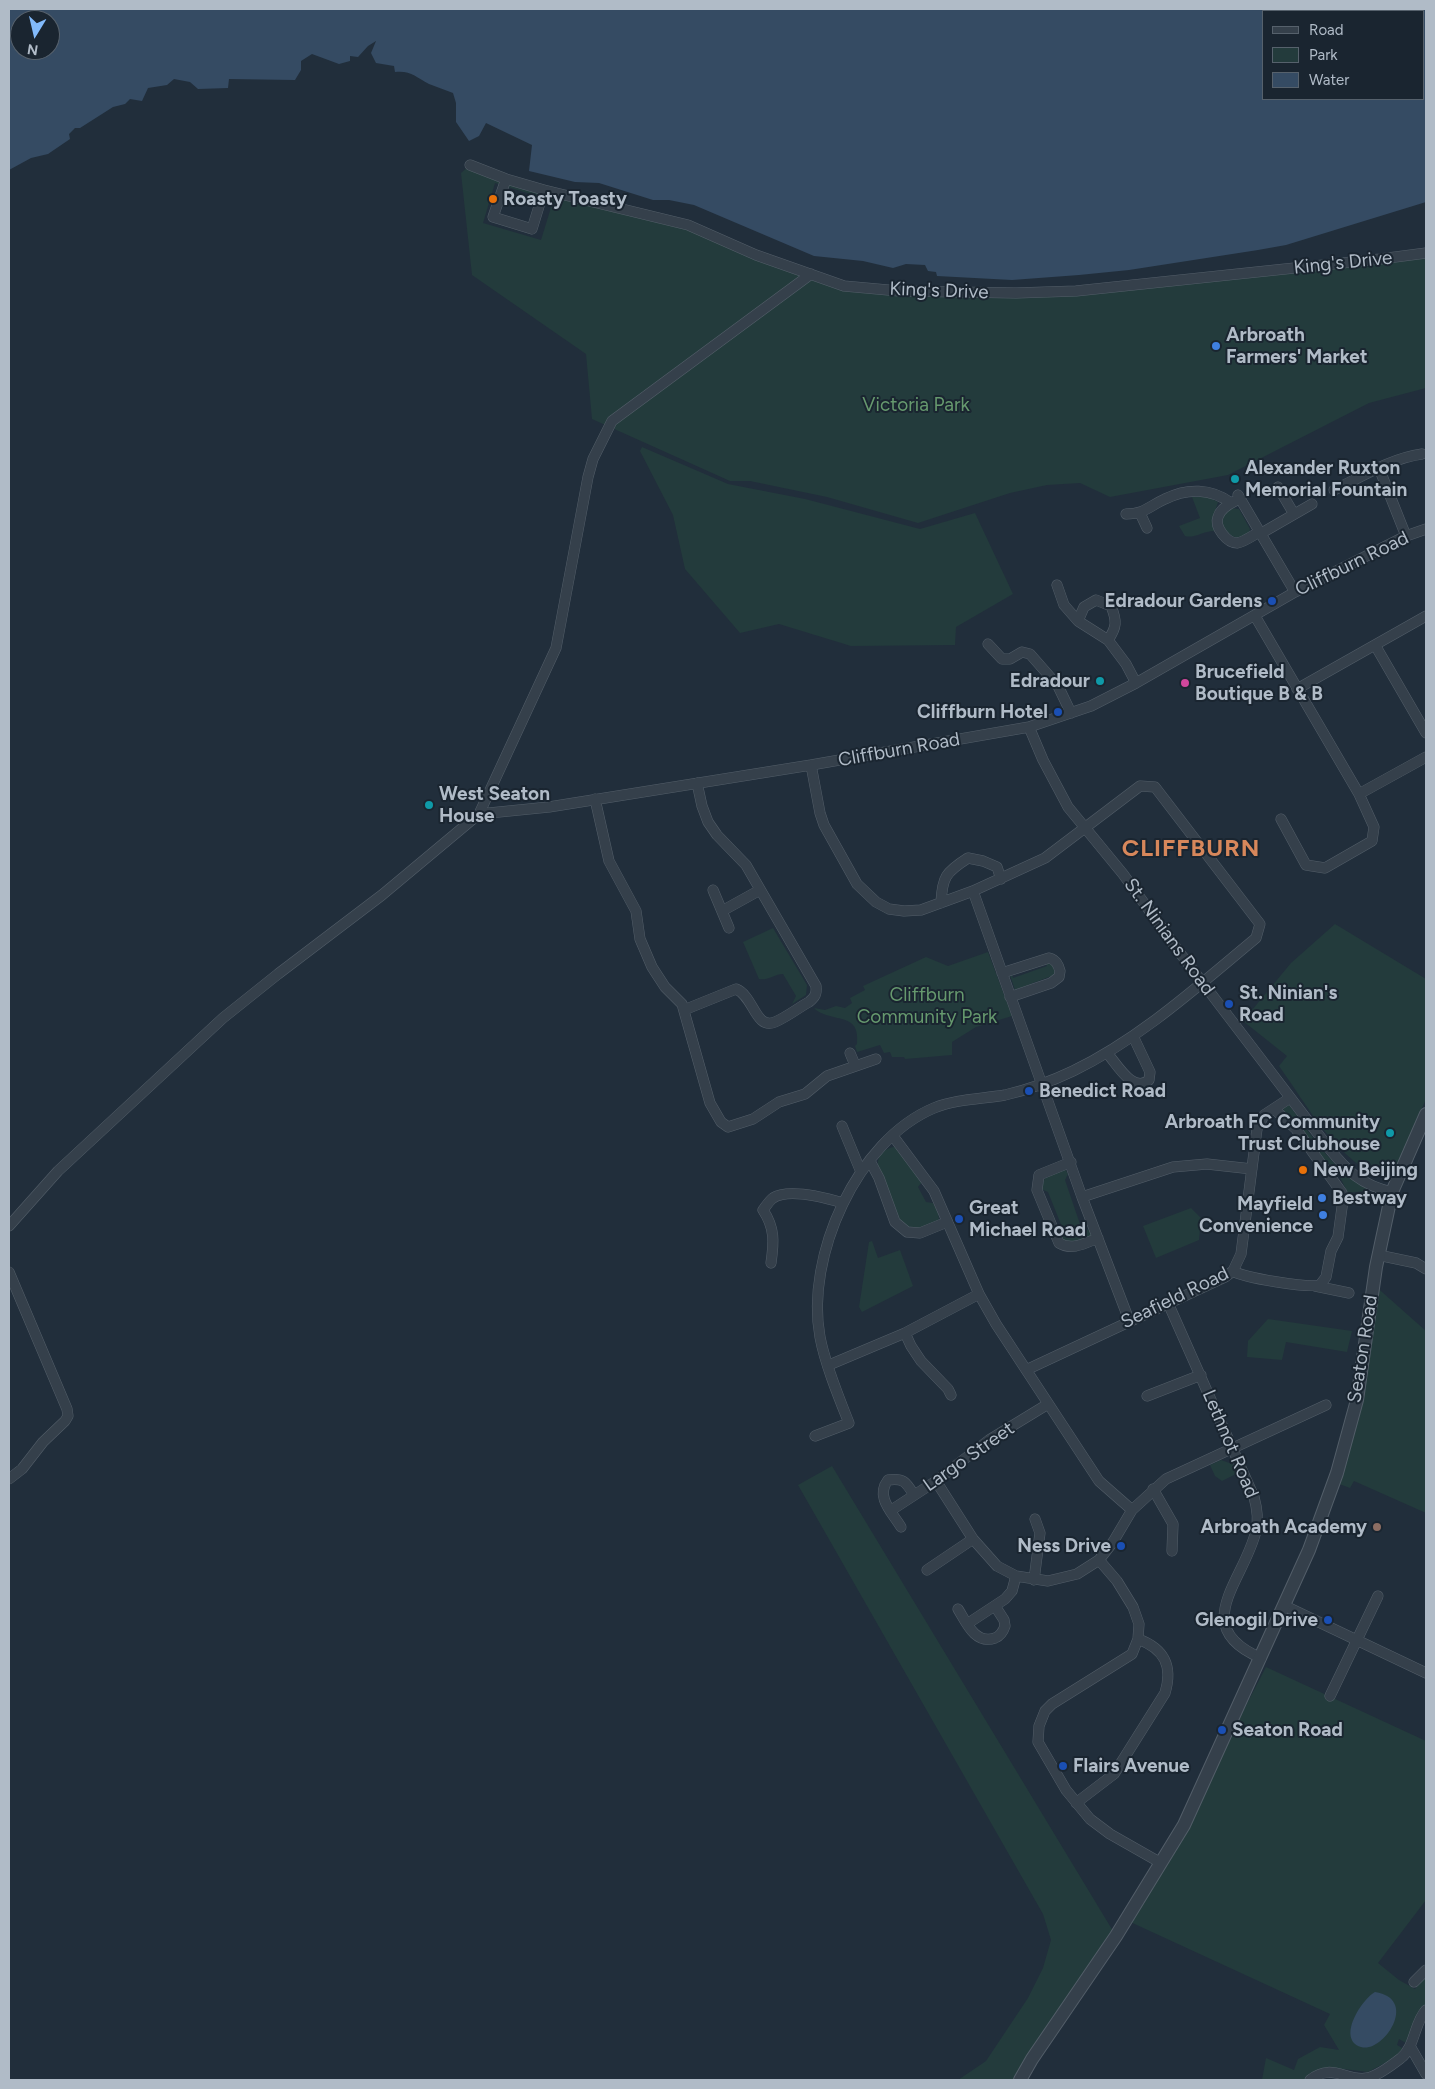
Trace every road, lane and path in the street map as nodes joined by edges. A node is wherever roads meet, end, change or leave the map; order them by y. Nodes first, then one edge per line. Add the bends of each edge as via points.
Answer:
1 (470, 165) dead end
2 (506, 179) junction
3 (544, 190) junction
4 (1426, 252) edge
5 (811, 274) junction
6 (1422, 454) dead end
7 (1379, 468) junction
8 (1278, 487) dead end
9 (1334, 490) dead end
10 (1236, 499) junction
11 (1312, 504) dead end
12 (1126, 514) dead end
13 (1140, 514) junction
14 (1294, 514) junction
15 (1147, 528) dead end
16 (1426, 529) edge
17 (1259, 533) junction
18 (1406, 536) junction
19 (1056, 585) dead end
20 (1295, 592) junction
21 (1255, 616) junction
22 (1426, 616) edge
23 (1078, 621) junction
24 (1108, 640) junction
25 (988, 644) dead end
26 (1375, 645) junction
27 (1136, 683) junction
28 (1297, 689) junction
29 (1070, 713) junction
30 (1029, 727) junction
31 (1426, 733) edge
32 (1426, 757) edge
33 (811, 765) junction
34 (697, 783) junction
35 (1359, 794) junction
36 (595, 799) junction
37 (479, 814) junction
38 (1281, 819) dead end
39 (1086, 828) junction
40 (1001, 879) junction
41 (713, 890) dead end
42 (760, 890) junction
43 (973, 891) junction
44 (941, 903) junction
45 (722, 911) junction
46 (729, 928) dead end
47 (1002, 973) junction
48 (1202, 983) junction
49 (1010, 997) junction
50 (684, 1010) junction
51 (1133, 1036) junction
52 (850, 1053) dead end
53 (1107, 1053) junction
54 (876, 1059) dead end
55 (855, 1065) junction
56 (1041, 1083) junction
57 (1290, 1098) junction
58 (1274, 1109) junction
59 (1426, 1117) edge
60 (842, 1126) dead end
61 (893, 1136) junction
62 (870, 1161) junction
63 (1070, 1162) junction
64 (1252, 1169) junction
65 (861, 1172) junction
66 (1392, 1192) junction
67 (1082, 1197) junction
68 (843, 1203) junction
69 (947, 1222) junction
70 (9, 1226) edge
71 (1098, 1238) junction
72 (1378, 1255) junction
73 (771, 1263) dead end
74 (1426, 1269) edge
75 (1234, 1271) junction
76 (9, 1272) edge
77 (1315, 1286) junction
78 (1349, 1293) dead end
79 (979, 1294) junction
80 (1168, 1303) junction
81 (1129, 1320) junction
82 (905, 1334) junction
83 (829, 1365) junction
84 (1026, 1370) junction
85 (1200, 1375) junction
86 (951, 1395) dead end
87 (1147, 1396) dead end
88 (1048, 1404) junction
89 (1326, 1406) dead end
90 (815, 1436) dead end
91 (1232, 1447) junction
92 (9, 1479) edge
93 (936, 1481) junction
94 (1153, 1488) junction
95 (914, 1496) junction
96 (1132, 1510) junction
97 (890, 1511) junction
98 (1035, 1519) dead end
99 (902, 1527) dead end
100 (973, 1539) junction
101 (1172, 1551) dead end
102 (1099, 1560) junction
103 (926, 1570) dead end
104 (1016, 1576) junction
105 (1034, 1580) junction
106 (1378, 1596) dead end
107 (994, 1606) junction
108 (1285, 1606) junction
109 (958, 1609) dead end
110 (967, 1624) junction
111 (1138, 1639) junction
112 (1357, 1640) junction
113 (1262, 1658) junction
114 (1426, 1673) edge
115 (1330, 1696) dead end
116 (1076, 1803) junction
117 (1161, 1864) junction
118 (1426, 1970) edge
119 (1414, 1982) dead end
120 (1426, 2010) edge
121 (1410, 2046) junction
122 (1426, 2074) edge
123 (1020, 2080) edge
124 (1310, 2080) edge

1 - 2 street, King's Drive
2 - 3 street, King's Drive
2 - 3 street via 493,217 532,229
3 - 5 street, King's Drive via 688,226
4 - 5 street, King's Drive via 1380,260 1076,291 899,291 844,286
5 - 37 street via 612,421 588,477 556,648
6 - 7 street
7 - 9 street
7 - 18 street
8 - 14 street
10 - 13 street via 1195,490 1164,499
10 - 17 street
10 - 17 street via 1218,516 1217,522 1227,539 1242,542
11 - 14 street
12 - 13 street
13 - 15 street
14 - 17 street
16 - 18 street, Cliffburn Road
17 - 20 street
18 - 20 street, Cliffburn Road
19 - 23 street via 1064,605
20 - 21 street, Cliffburn Road
21 - 27 street, Cliffburn Road
21 - 28 street
22 - 26 street
23 - 24 street
23 - 24 street via 1084,607 1096,600 1111,606 1117,620
24 - 27 street
25 - 29 street via 1002,659 1022,652 1030,654 1058,686
26 - 28 street
26 - 31 street
27 - 29 street, Cliffburn Road
28 - 35 street
29 - 30 street, Cliffburn Road
30 - 33 street, Cliffburn Road
30 - 39 street, St. Ninians Road via 1068,807
32 - 35 street
33 - 34 street, Cliffburn Road
33 - 44 street via 824,825 857,884 889,909 921,910
34 - 36 street, Cliffburn Road
34 - 42 street via 708,822 746,865
35 - 38 street via 1374,827 1372,841 1325,868 1306,865
36 - 37 street, Cliffburn Road
36 - 50 street via 609,861 636,911 640,939 652,967
37 - 70 street via 382,895 223,1018 58,1171
39 - 40 street via 1045,858
39 - 48 street, St. Ninians Road
39 - 48 street via 1140,786 1155,787 1260,924 1256,938
40 - 43 street
40 - 44 street via 997,867 968,858 950,869 942,885
41 - 45 street
42 - 45 street
42 - 50 street via 816,986 814,998 768,1024 758,1018 743,992 736,989
43 - 44 street
43 - 47 street
45 - 46 street
47 - 49 street
47 - 49 street via 1049,958 1059,965 1060,972 1055,980
48 - 51 street
48 - 57 street, St. Ninians Road
49 - 56 street
50 - 55 street via 710,1103 721,1122 728,1127 753,1119 779,1102 805,1094 827,1076
51 - 53 street
51 - 53 street via 1150,1072 1149,1080 1144,1084 1137,1085
52 - 55 street
53 - 56 street via 1072,1072
54 - 55 street
56 - 61 street via 1007,1094 934,1108
56 - 63 street
57 - 58 street, Seafield Road
57 - 66 street, St. Ninians Road via 1345,1169 1379,1189
58 - 64 street, Seafield Road via 1264,1116 1257,1129
58 - 77 street via 1296,1129 1342,1192 1344,1200 1326,1277 1324,1282
59 - 66 street, Seaton Road
60 - 65 street
61 - 62 street
61 - 69 street via 934,1191
62 - 65 street
62 - 69 street via 895,1222 908,1232 920,1233
63 - 67 street
63 - 71 street via 1039,1175 1037,1190 1059,1243 1072,1247
64 - 67 street via 1207,1164 1174,1167
64 - 75 street, Seafield Road via 1242,1254
65 - 68 street
66 - 72 street, Seaton Road
67 - 71 street
68 - 73 street via 806,1195 786,1194 773,1198 763,1210 771,1221 774,1243
68 - 83 street via 825,1252 818,1300 820,1337
69 - 79 street
71 - 81 street
72 - 74 street via 1410,1261
72 - 108 street, Seaton Road via 1354,1409 1337,1473
75 - 77 street
75 - 80 street, Seafield Road
76 - 92 street via 68,1416 22,1469
77 - 78 street
79 - 82 street
79 - 84 street
80 - 81 street, Seafield Road
80 - 85 street, Lethnot Road
81 - 84 street, Seafield Road
82 - 83 street
82 - 86 street via 916,1354
83 - 90 street via 849,1423
84 - 88 street
85 - 87 street
85 - 91 street, Lethnot Road
88 - 93 street, Largo Street via 989,1440
88 - 96 street via 1099,1482
89 - 91 street
91 - 94 street
91 - 113 street, Lethnot Road via 1254,1497 1258,1520 1227,1599 1224,1623 1234,1643
93 - 95 street, Largo Street
93 - 100 street
94 - 96 street
94 - 101 street via 1173,1524
95 - 97 street, Largo Street
95 - 97 street via 906,1483 898,1479 888,1480 882,1492
96 - 102 street
97 - 99 street
98 - 105 street via 1040,1533
100 - 103 street
100 - 104 street via 998,1566
102 - 105 street via 1077,1574 1048,1581
102 - 111 street via 1133,1607 1139,1624
104 - 105 street
104 - 107 street via 1012,1591
106 - 112 street
107 - 110 street
107 - 110 street via 1004,1620 1005,1626 999,1636 989,1640 980,1638
108 - 112 street
108 - 113 street, Seaton Road
109 - 110 street
111 - 116 street via 1160,1650 1168,1670 1165,1693 1114,1774
111 - 116 street via 1132,1654 1052,1704 1041,1719 1038,1734 1041,1749
112 - 114 street
112 - 115 street
113 - 117 street, Seaton Road via 1184,1825
116 - 117 street via 1110,1834
117 - 123 street, Seaton Road
118 - 119 street
120 - 121 street
121 - 122 street
121 - 124 street via 1403,2056 1367,2078 1325,2072

